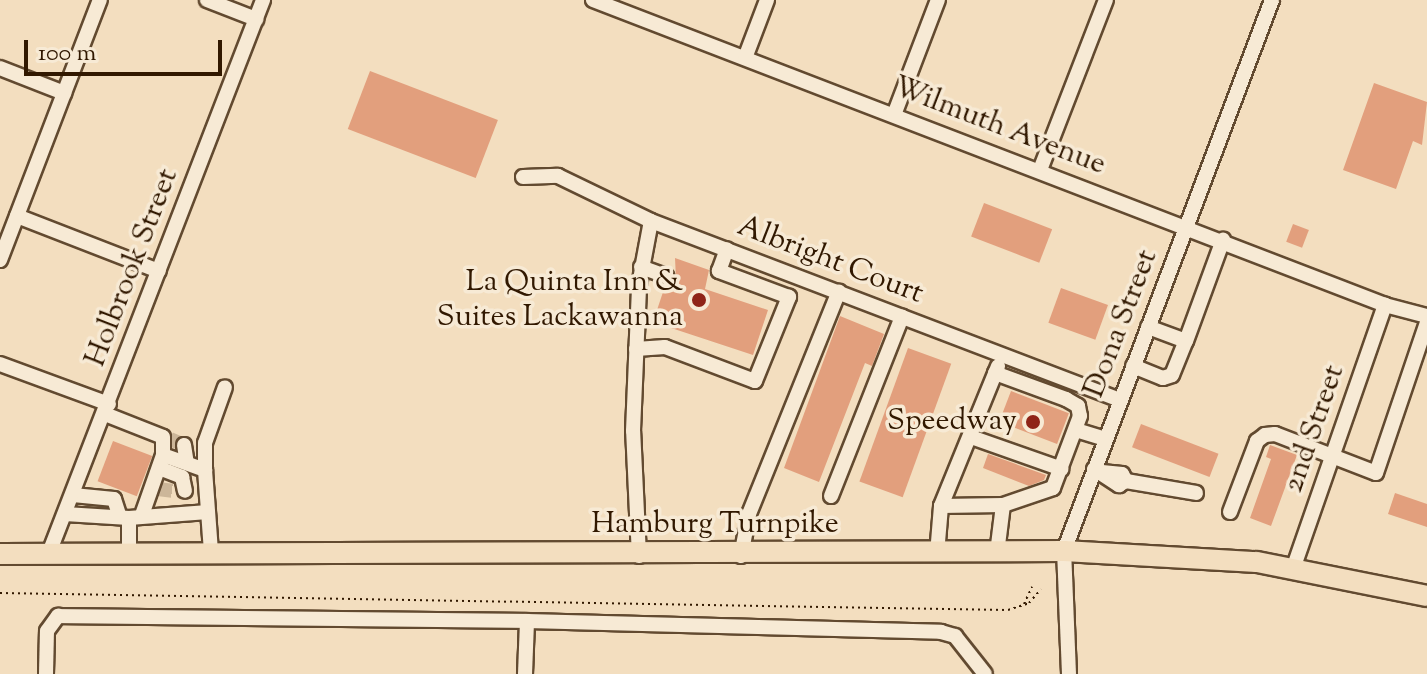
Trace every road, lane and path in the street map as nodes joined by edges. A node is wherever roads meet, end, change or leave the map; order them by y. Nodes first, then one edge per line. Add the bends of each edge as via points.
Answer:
1 (100, 0) edge
2 (207, 0) edge
3 (263, 0) edge
4 (596, 0) edge
5 (767, 0) edge
6 (938, 0) edge
7 (1106, 0) edge
8 (1272, 0) edge
9 (256, 19) junction
10 (745, 58) junction
11 (0, 68) edge
12 (64, 93) junction
13 (894, 115) junction
14 (1040, 170) junction
15 (523, 177) dead end
16 (17, 216) junction
17 (651, 221) junction
18 (1188, 226) junction
19 (1223, 240) junction
20 (727, 249) junction
21 (0, 260) edge
22 (641, 267) junction
23 (159, 271) junction
24 (666, 276) dead end
25 (839, 291) junction
26 (1385, 305) junction
27 (902, 317) junction
28 (1427, 319) edge
29 (1148, 327) junction
30 (1186, 341) junction
31 (636, 349) junction
32 (1002, 354) junction
33 (0, 364) edge
34 (1133, 366) junction
35 (995, 373) junction
36 (225, 387) dead end
37 (1120, 400) junction
38 (107, 409) junction
39 (1076, 430) junction
40 (971, 437) junction
41 (1105, 439) junction
42 (172, 440) junction
43 (1332, 457) junction
44 (161, 461) junction
45 (187, 463) junction
46 (1062, 469) junction
47 (205, 470) junction
48 (1098, 471) junction
49 (206, 493) junction
50 (1196, 493) dead end
51 (73, 495) junction
52 (831, 496) dead end
53 (1003, 505) junction
54 (941, 506) junction
55 (208, 512) junction
56 (1230, 512) dead end
57 (65, 514) junction
58 (130, 517) junction
59 (211, 551) junction
60 (1064, 551) junction
61 (129, 552) junction
62 (49, 553) junction
63 (997, 553) junction
64 (0, 554) edge
65 (937, 554) junction
66 (639, 556) junction
67 (741, 556) junction
68 (1293, 569) junction
69 (1032, 587) dead end
70 (1040, 590) dead end
71 (0, 593) edge
72 (1427, 596) edge
73 (1024, 605) junction
74 (527, 621) junction
75 (46, 674) edge
76 (525, 674) edge
77 (985, 674) edge
78 (1069, 674) edge

1 - 12 street
2 - 9 street
3 - 9 street, Holbrook Street
4 - 10 street, Wilmuth Avenue
5 - 10 street
6 - 13 street
7 - 14 street
8 - 18 street, Dona Street
9 - 23 street, Holbrook Street
10 - 13 street, Wilmuth Avenue
11 - 12 street
12 - 16 street
13 - 14 street, Wilmuth Avenue
14 - 18 street, Wilmuth Avenue
15 - 17 street, Albright Court via 558,176
16 - 21 street
16 - 23 street
17 - 20 street, Albright Court
17 - 22 street
18 - 19 street, Wilmuth Avenue
18 - 29 street, Dona Street
19 - 26 street, Wilmuth Avenue
19 - 30 street
20 - 25 street, Albright Court
20 - 31 street via 719,271 789,297 755,381 665,347
22 - 24 street
22 - 31 street
23 - 38 street, Holbrook Street
25 - 27 street, Albright Court
25 - 67 street via 749,514
26 - 28 street, Wilmuth Avenue
26 - 43 street, 2nd Street
27 - 32 street, Albright Court
27 - 52 street
28 - 43 street via 1376,473
29 - 30 street
29 - 34 street, Dona Street
30 - 34 street via 1172,375 1163,378
31 - 66 street
32 - 35 street
32 - 37 street, Albright Court
33 - 38 street
34 - 37 street, Dona Street
35 - 39 street via 1073,403 1080,416
35 - 40 street
36 - 47 street via 205,443
37 - 41 street, Dona Street
38 - 42 street
38 - 51 street, Holbrook Street
39 - 41 street
39 - 46 street
40 - 46 street
40 - 54 street
41 - 48 street, Dona Street
42 - 44 street
42 - 45 street
43 - 56 street via 1275,434 1265,435 1257,441
43 - 68 street, 2nd Street
44 - 45 street
44 - 49 street via 182,477 179,491
44 - 58 street via 155,489
45 - 47 street
46 - 53 street via 1048,493
47 - 49 street
48 - 50 street via 1119,485 1126,481
48 - 60 street, Dona Street
49 - 55 street
51 - 57 street, Holbrook Street
51 - 58 street via 114,499
53 - 54 street
53 - 63 street
54 - 65 street
55 - 58 street
55 - 59 street
57 - 58 street
57 - 62 street, Holbrook Street
58 - 61 street
59 - 61 highway, Hamburg Turnpike
59 - 66 highway, Hamburg Turnpike
60 - 63 highway, Hamburg Turnpike
60 - 68 highway, Hamburg Turnpike via 1257,562
60 - 78 street, Dona Street
61 - 62 highway, Hamburg Turnpike
62 - 64 highway, Hamburg Turnpike
63 - 65 highway, Hamburg Turnpike
65 - 67 highway, Hamburg Turnpike
66 - 67 highway, Hamburg Turnpike
68 - 72 highway, Hamburg Turnpike
69 - 73 path
70 - 73 path
71 - 73 path via 1008,610
74 - 75 street via 58,616 47,631
74 - 76 street
74 - 77 street via 941,632 955,636

